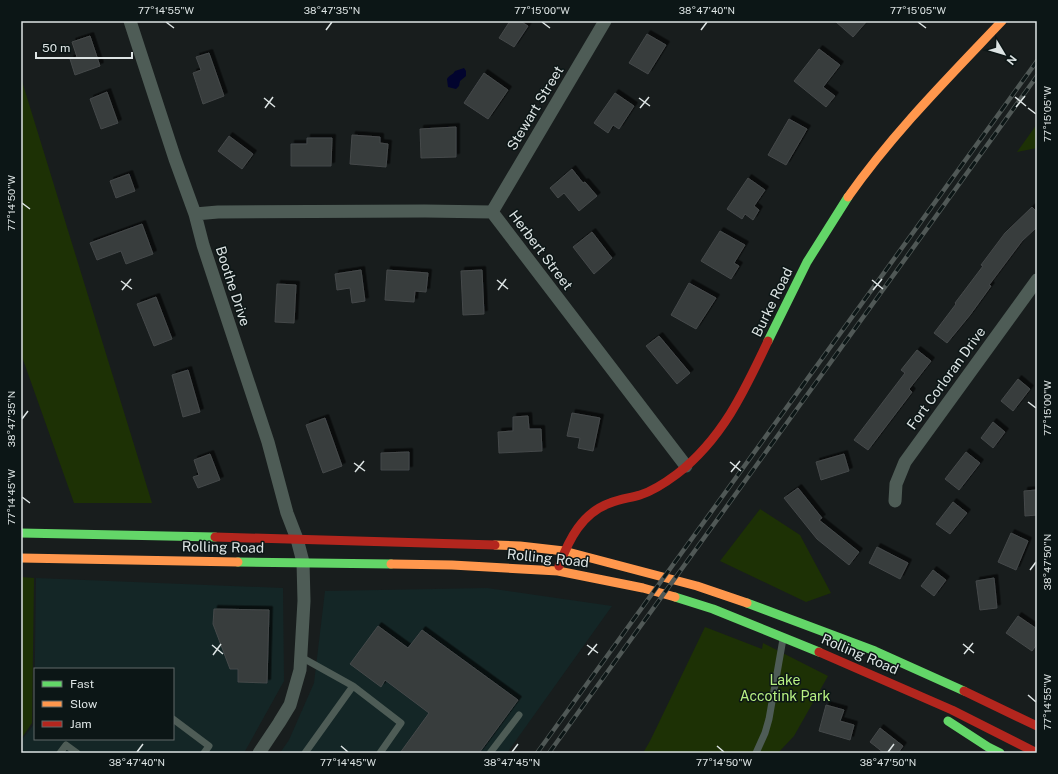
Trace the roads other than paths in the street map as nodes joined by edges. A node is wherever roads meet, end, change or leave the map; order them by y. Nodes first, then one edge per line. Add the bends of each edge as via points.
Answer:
1 (130, 21) edge
2 (605, 21) edge
3 (1002, 21) edge
4 (492, 212) junction
5 (195, 214) junction
6 (1035, 286) edge
7 (686, 466) junction
8 (895, 501) dead end
9 (21, 533) edge
10 (297, 539) junction
11 (564, 551) junction
12 (21, 558) edge
13 (303, 562) junction
14 (558, 571) junction
15 (784, 637) junction
16 (301, 657) junction
17 (885, 680) junction
18 (353, 686) junction
19 (519, 715) dead end
20 (174, 720) edge
21 (1037, 726) edge
22 (60, 753) edge
23 (77, 753) edge
24 (204, 753) edge
25 (259, 753) edge
26 (305, 753) edge
27 (380, 753) edge
28 (490, 753) edge
29 (756, 753) edge
30 (1000, 753) edge
31 (1037, 753) edge

1 - 5 street, Boothe Drive
2 - 4 street, Stewart Street
3 - 7 main road, Burke Road via 941,86 855,188 806,265 734,410 714,438
4 - 5 street, Herbert Street
4 - 7 street, Herbert Street
5 - 10 street, Boothe Drive
6 - 8 street, Fort Corloran Drive via 905,462 896,484
7 - 11 main road, Burke Road via 665,483 641,495 609,503 592,511 575,530
9 - 10 main road, Rolling Road
10 - 11 main road, Rolling Road via 520,546
10 - 13 street, Boothe Drive
11 - 14 main road, Burke Road
11 - 21 main road, Rolling Road via 657,574 723,594 875,651
12 - 13 main road, Rolling Road
13 - 14 main road, Rolling Road via 459,565
13 - 16 street, Boothe Drive
14 - 15 main road, Rolling Road via 643,588 712,609
15 - 17 main road, Rolling Road
15 - 29 lane via 769,719
16 - 18 lane
16 - 25 street, Boothe Drive via 290,705
17 - 30 main road
17 - 31 main road, Rolling Road
18 - 26 lane
18 - 27 lane via 401,723
19 - 28 lane
20 - 24 lane via 208,746
22 - 23 lane via 66,745

